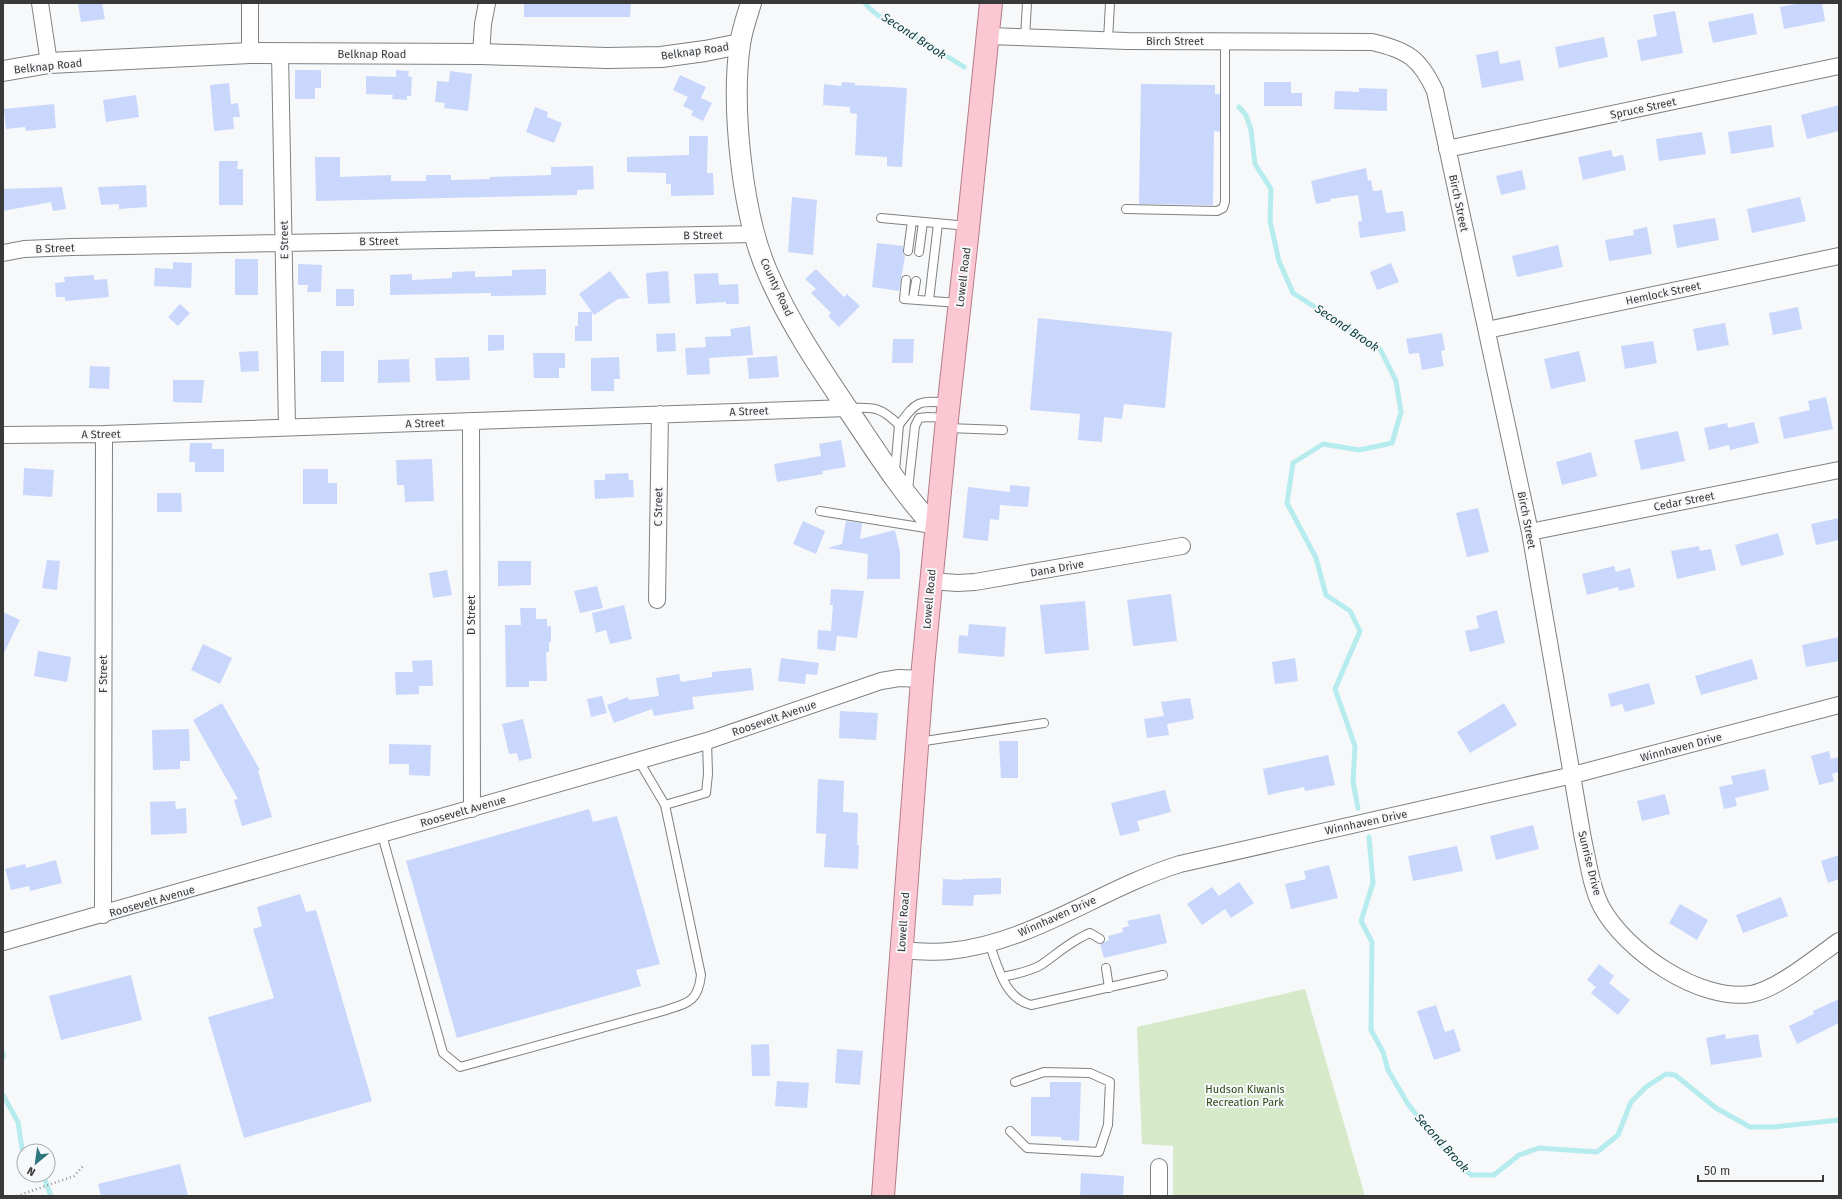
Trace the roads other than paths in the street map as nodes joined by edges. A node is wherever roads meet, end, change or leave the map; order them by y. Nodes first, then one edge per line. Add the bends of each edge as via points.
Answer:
1 (40, 3) edge
2 (250, 3) edge
3 (487, 3) edge
4 (751, 3) edge
5 (991, 3) edge
6 (1028, 3) edge
7 (1110, 3) edge
8 (987, 36) junction
9 (1025, 38) junction
10 (1108, 40) junction
11 (1225, 42) junction
12 (740, 44) junction
13 (250, 52) junction
14 (280, 53) junction
15 (481, 54) junction
16 (49, 64) junction
17 (1839, 66) edge
18 (3, 71) edge
19 (1447, 149) junction
20 (1126, 209) dead end
21 (881, 218) dead end
22 (912, 221) junction
23 (922, 222) junction
24 (938, 224) junction
25 (968, 226) junction
26 (755, 234) junction
27 (284, 243) junction
28 (908, 251) dead end
29 (919, 252) dead end
30 (3, 253) edge
31 (1839, 256) edge
32 (906, 280) dead end
33 (916, 281) dead end
34 (913, 299) junction
35 (929, 300) junction
36 (960, 303) junction
37 (1487, 330) junction
38 (847, 408) junction
39 (660, 414) junction
40 (947, 417) junction
41 (471, 421) junction
42 (899, 424) junction
43 (286, 428) junction
44 (1003, 430) dead end
45 (104, 434) junction
46 (3, 435) edge
47 (1839, 470) edge
48 (894, 478) junction
49 (907, 495) junction
50 (820, 510) dead end
51 (936, 529) junction
52 (1530, 532) junction
53 (1182, 546) dead end
54 (931, 581) junction
55 (657, 600) dead end
56 (922, 680) junction
57 (1839, 705) edge
58 (1044, 723) dead end
59 (707, 741) junction
60 (917, 742) junction
61 (640, 760) junction
62 (1573, 775) junction
63 (665, 805) junction
64 (472, 809) junction
65 (382, 834) junction
66 (103, 915) junction
67 (1100, 939) dead end
68 (1839, 940) edge
69 (3, 942) edge
70 (989, 943) junction
71 (900, 950) junction
72 (1106, 968) dead end
73 (1162, 975) dead end
74 (1002, 978) junction
75 (1109, 988) junction
76 (1015, 1082) dead end
77 (1010, 1131) dead end
78 (1159, 1167) dead end
79 (883, 1196) edge
80 (1159, 1196) edge

1 - 16 street
2 - 13 street
3 - 15 street via 482,24
4 - 12 street, County Road
5 - 8 main road, Lowell Road
6 - 9 lane
7 - 10 lane
8 - 9 street, Birch Street
8 - 25 main road, Lowell Road
9 - 10 street, Birch Street
10 - 11 street, Birch Street
11 - 19 street, Birch Street via 1372,42 1392,47 1411,56 1426,72 1434,91
11 - 20 lane via 1225,202 1222,208 1216,211
12 - 15 street, Belknap Road via 704,52 661,57
12 - 26 street, County Road via 737,108 739,134
13 - 14 street, Belknap Road
13 - 16 street, Belknap Road
14 - 15 street, Belknap Road
14 - 27 street, E Street
16 - 18 street, Belknap Road
17 - 19 street, Spruce Street
19 - 37 street, Birch Street
21 - 22 lane
22 - 23 lane
22 - 28 lane
23 - 24 lane
23 - 29 lane
24 - 25 lane
24 - 35 lane
25 - 36 main road, Lowell Road
26 - 27 street, B Street
26 - 38 street, County Road via 767,270 786,310
27 - 30 street, B Street via 72,247 24,249
27 - 43 street, E Street
31 - 37 street, Hemlock Street
32 - 34 lane via 904,299
33 - 34 lane
34 - 35 lane
35 - 36 lane
36 - 40 main road, Lowell Road
37 - 52 street, Birch Street
38 - 39 street, A Street
38 - 42 lane via 879,409
38 - 48 street, County Road
39 - 41 street, A Street
39 - 55 street, C Street
40 - 42 lane via 926,401 915,404
40 - 44 lane
40 - 49 lane via 919,418 915,426
40 - 51 main road, Lowell Road
41 - 43 street, A Street
41 - 64 street, D Street
42 - 48 lane
43 - 45 street, A Street
45 - 46 street, A Street
45 - 66 street, F Street
47 - 52 street, Cedar Street
48 - 49 street, County Road
49 - 51 street, County Road
50 - 51 lane
51 - 54 main road, Lowell Road
52 - 62 street, Birch Street
53 - 54 street, Dana Drive via 975,582
54 - 56 main road, Lowell Road
56 - 59 street, Roosevelt Avenue via 899,678 881,681
56 - 60 main road, Lowell Road
57 - 62 street, Winnhaven Drive
58 - 60 lane
59 - 61 street, Roosevelt Avenue
59 - 63 lane via 706,793
60 - 71 main road, Lowell Road
61 - 63 lane
61 - 64 street, Roosevelt Avenue
62 - 68 street, Sunrise Drive via 1583,839 1601,904 1616,929 1629,943 1660,966 1694,984 1713,990 1751,994 1769,988
62 - 70 street, Winnhaven Drive via 1180,864 1134,880 1014,936
63 - 65 lane via 701,975 699,990 695,996 690,1002 663,1011 460,1067 443,1053
64 - 65 street, Roosevelt Avenue
65 - 66 street, Roosevelt Avenue
66 - 69 street, Roosevelt Avenue
67 - 74 lane via 1090,932 1040,965
70 - 71 street, Winnhaven Drive via 949,951
70 - 74 lane
71 - 79 main road, Lowell Road
72 - 75 lane
73 - 75 lane
74 - 75 lane via 1016,998 1031,1005
76 - 77 lane via 1044,1072 1090,1073 1110,1082 1108,1125 1099,1152 1027,1148
78 - 80 street

